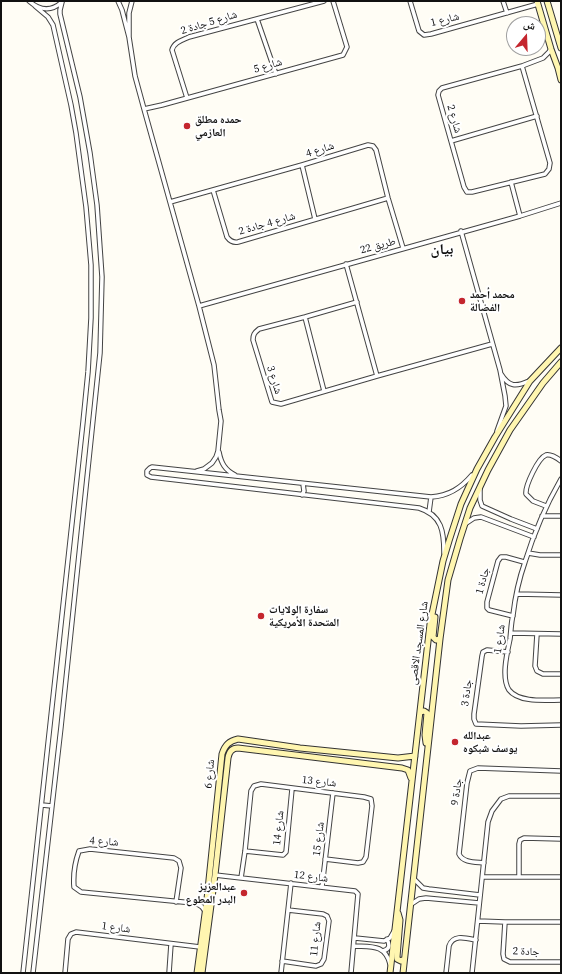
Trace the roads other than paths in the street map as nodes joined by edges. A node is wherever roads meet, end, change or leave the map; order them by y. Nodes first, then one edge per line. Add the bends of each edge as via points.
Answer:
1 (29, 1) edge
2 (118, 1) edge
3 (132, 1) edge
4 (324, 1) edge
5 (334, 1) edge
6 (410, 1) edge
7 (503, 1) edge
8 (547, 1) edge
9 (63, 2) edge
10 (538, 3) edge
11 (35, 6) junction
12 (507, 13) junction
13 (257, 19) junction
14 (129, 37) junction
15 (561, 48) edge
16 (551, 49) junction
17 (543, 58) junction
18 (554, 58) junction
19 (522, 66) junction
20 (560, 71) edge
21 (276, 74) junction
22 (561, 80) edge
23 (187, 98) junction
24 (144, 109) junction
25 (537, 116) junction
26 (451, 140) junction
27 (302, 165) junction
28 (511, 182) junction
29 (213, 190) junction
30 (388, 198) junction
31 (170, 202) junction
32 (561, 203) edge
33 (520, 216) junction
34 (316, 219) junction
35 (461, 232) junction
36 (403, 248) junction
37 (346, 264) junction
38 (357, 302) junction
39 (199, 306) junction
40 (305, 317) junction
41 (492, 344) junction
42 (561, 348) edge
43 (554, 356) junction
44 (560, 363) edge
45 (500, 370) junction
46 (377, 376) junction
47 (530, 381) junction
48 (324, 392) junction
49 (495, 437) junction
50 (218, 451) junction
51 (561, 461) edge
52 (477, 469) junction
53 (192, 472) junction
54 (240, 477) junction
55 (561, 478) edge
56 (303, 484) junction
57 (480, 486) junction
58 (302, 495) junction
59 (431, 497) junction
60 (546, 506) junction
61 (429, 512) junction
62 (542, 516) junction
63 (561, 516) edge
64 (465, 524) junction
65 (537, 529) junction
66 (534, 537) junction
67 (528, 553) junction
68 (561, 556) edge
69 (444, 561) junction
70 (524, 562) junction
71 (517, 594) junction
72 (561, 595) edge
73 (432, 612) junction
74 (512, 616) junction
75 (511, 633) junction
76 (537, 634) junction
77 (561, 634) edge
78 (440, 639) junction
79 (508, 652) junction
80 (561, 674) edge
81 (561, 700) edge
82 (420, 712) junction
83 (561, 726) edge
84 (428, 748) junction
85 (415, 756) junction
86 (389, 758) junction
87 (389, 766) junction
88 (561, 771) edge
89 (223, 774) junction
90 (412, 787) junction
91 (292, 788) junction
92 (333, 793) junction
93 (561, 796) edge
94 (42, 805) junction
95 (52, 806) junction
96 (561, 839) edge
97 (245, 851) junction
98 (325, 859) junction
99 (484, 863) junction
100 (215, 874) junction
101 (483, 877) junction
102 (519, 877) junction
103 (561, 877) edge
104 (241, 878) junction
105 (413, 878) junction
106 (291, 883) junction
107 (322, 887) junction
108 (480, 895) junction
109 (207, 898) junction
110 (176, 902) junction
111 (193, 903) junction
112 (479, 903) junction
113 (410, 905) junction
114 (288, 910) junction
115 (205, 911) junction
116 (398, 912) junction
117 (478, 921) junction
118 (505, 922) junction
119 (561, 922) edge
120 (395, 928) junction
121 (355, 938) junction
122 (387, 939) junction
123 (476, 940) junction
124 (171, 944) junction
125 (354, 946) junction
126 (200, 947) junction
127 (383, 951) junction
128 (404, 959) junction
129 (282, 961) junction
130 (561, 962) edge
131 (391, 966) junction
132 (24, 973) edge
133 (33, 973) edge
134 (64, 973) edge
135 (169, 973) edge
136 (197, 973) edge
137 (202, 973) edge
138 (281, 973) edge
139 (351, 973) edge
140 (390, 973) edge
141 (403, 973) edge
142 (446, 973) edge
143 (472, 973) edge

1 - 11 street
2 - 14 street
3 - 14 street
4 - 13 street, شارع 5 جادة 2
5 - 21 street, شارع 5 via 347,47 344,54
6 - 12 street, شارع 1 via 419,31 424,35
7 - 12 street
8 - 15 main road
9 - 11 street via 51,9
9 - 95 street via 60,14 80,97 90,153 102,277 100,362
10 - 12 street, شارع 1
10 - 16 main road
11 - 94 street via 53,25 71,105 85,200 91,265 88,372
13 - 21 street
13 - 23 street, شارع 5 جادة 2 via 189,37 173,46 172,50
14 - 24 street via 135,76
16 - 17 street, شارع 2
16 - 18 main road
17 - 18 street, شارع 2
17 - 19 street, شارع 2
18 - 20 main road
19 - 25 street, شارع 2
19 - 26 street, شارع 2 via 442,88 439,91
20 - 22 main road
21 - 23 street, شارع 5
23 - 24 street, شارع 5
24 - 31 street
25 - 26 street
25 - 28 street, شارع 2 via 550,163 549,169 545,174
26 - 28 street, شارع 2 via 467,192
27 - 29 street, شارع 4
27 - 30 street, شارع 4 via 368,145 373,146
27 - 34 street
28 - 33 street
29 - 31 street, شارع 4
29 - 34 street, شارع 4 جادة 2 via 227,237 235,243
30 - 34 street, شارع 4 جادة 2
30 - 36 street, شارع 4
31 - 39 street
32 - 33 street, طريق 22
33 - 35 street, طريق 22
35 - 36 street, طريق 22
35 - 41 street
36 - 37 street, طريق 22
37 - 38 street
37 - 39 street, طريق 22
38 - 40 street, شارع 3
38 - 46 street
39 - 50 street via 214,365 222,421
40 - 48 street
40 - 48 street, شارع 3 via 259,329 253,335 253,340 272,402 281,404
41 - 45 street
41 - 46 street, شارع 3
42 - 43 main road, شارع المسجد الاقصى
43 - 44 main road via 560,357
43 - 47 main road, شارع المسجد الاقصى
44 - 57 main road, شارع المسجد الاقصى via 510,430
45 - 47 street via 511,384 518,385
45 - 49 street via 506,403
46 - 48 street, شارع 3
47 - 49 main road, شارع المسجد الاقصى
49 - 52 main road, شارع المسجد الاقصى
50 - 53 street via 215,460 208,466
50 - 54 street via 225,468
51 - 60 street via 550,455 542,458 526,489 526,494 533,501
52 - 59 street via 458,489 442,496
52 - 69 main road, شارع المسجد الاقصى via 461,504
53 - 54 street
53 - 58 street via 152,467 148,469 147,475
54 - 56 street
55 - 60 street, شارع 1
56 - 58 street
56 - 59 street
57 - 64 main road, شارع المسجد الاقصى
57 - 65 street via 482,506
58 - 61 street via 419,508
59 - 61 street
60 - 62 street, شارع 1
61 - 69 street via 439,523 443,533
62 - 63 street
62 - 65 street, شارع 1
64 - 66 street via 481,517
64 - 78 main road, شارع المسجد الاقصى via 448,580
65 - 66 street, شارع 1
66 - 67 street, شارع 1
67 - 68 street
67 - 70 street, شارع 1
69 - 73 main road, شارع المسجد الاقصى
70 - 71 street, شارع 1
70 - 74 street, جادة 1 via 501,557 487,602 489,610
71 - 72 street
71 - 74 street, شارع 1
73 - 78 main road via 435,617 433,636 436,640
73 - 82 main road, شارع المسجد الاقصى
74 - 75 street, شارع 1
75 - 76 street
75 - 79 street, شارع 1
76 - 77 street
76 - 80 street via 537,671 543,674
78 - 84 main road, شارع المسجد الاقصى
79 - 81 street, شارع 1 via 505,680 514,694 532,700
79 - 83 street, جادة 3 via 483,652 474,714 476,724
82 - 84 main road via 427,713 425,735
82 - 85 main road, شارع المسجد الاقصى
84 - 105 main road, شارع المسجد الاقصى
85 - 86 main road, شارع 6
85 - 90 main road, شارع المسجد الاقصى
86 - 87 main road
86 - 89 main road, شارع 6 via 238,740 228,743 223,749
87 - 89 main road, شارع 6 via 236,748 229,753
87 - 90 main road, شارع 6 via 408,770
88 - 99 street, جادة 9 via 478,768 470,771 459,854 465,860
89 - 100 main road, شارع 6
89 - 109 main road, شارع 6
90 - 116 main road, شارع المسجد الاقصى
91 - 92 street, شارع 13
91 - 97 street, شارع 13 via 261,784 254,786 251,791
91 - 97 street, شارع 14 via 284,855
92 - 98 street, شارع 15
92 - 98 street, شارع 13 via 371,799 366,857 363,862 358,863
93 - 99 street via 509,796 501,800 492,810 488,822
94 - 95 street
94 - 132 street
95 - 133 street
96 - 102 street via 520,840
97 - 104 street, شارع 13
98 - 107 street, شارع 15
99 - 101 street
100 - 104 street, شارع 12
100 - 137 main road, شارع 6
101 - 102 street
101 - 108 street
102 - 103 street
104 - 106 street, شارع 12
105 - 108 street via 429,890
105 - 113 main road, شارع المسجد الاقصى
106 - 107 street, شارع 12
106 - 114 street
107 - 121 street, شارع 12 via 357,892
108 - 112 street
109 - 111 street, شارع 4 via 202,902
109 - 115 main road, شارع 6
110 - 110 street, شارع 4 via 81,892 74,887 80,850 174,858 181,868
110 - 111 street, شارع 4
111 - 115 street
112 - 113 street via 426,898
112 - 117 street
113 - 128 main road, شارع المسجد الاقصى
114 - 129 street
114 - 129 street, شارع 11 via 323,914 327,916 328,929 322,964 316,966
115 - 126 main road, شارع 6
116 - 120 main road, شارع المسجد الاقصى
116 - 128 main road via 400,920 396,957 401,961
117 - 118 street
117 - 123 street
118 - 119 street
118 - 130 street, جادة 2 via 502,954 504,959 510,962
120 - 122 street
120 - 131 main road, شارع المسجد الاقصى
121 - 122 street via 384,941
121 - 125 street, شارع 12
122 - 127 street via 389,947
123 - 142 street via 458,938 450,942
123 - 143 street
124 - 126 street, شارع 1
124 - 134 street, شارع 1 via 76,932 68,939
124 - 135 street
125 - 127 street via 372,947
125 - 139 street, شارع 12
126 - 136 main road, شارع 6
127 - 131 street
128 - 141 main road, شارع المسجد الاقصى
129 - 138 street
131 - 140 main road, شارع المسجد الاقصى

